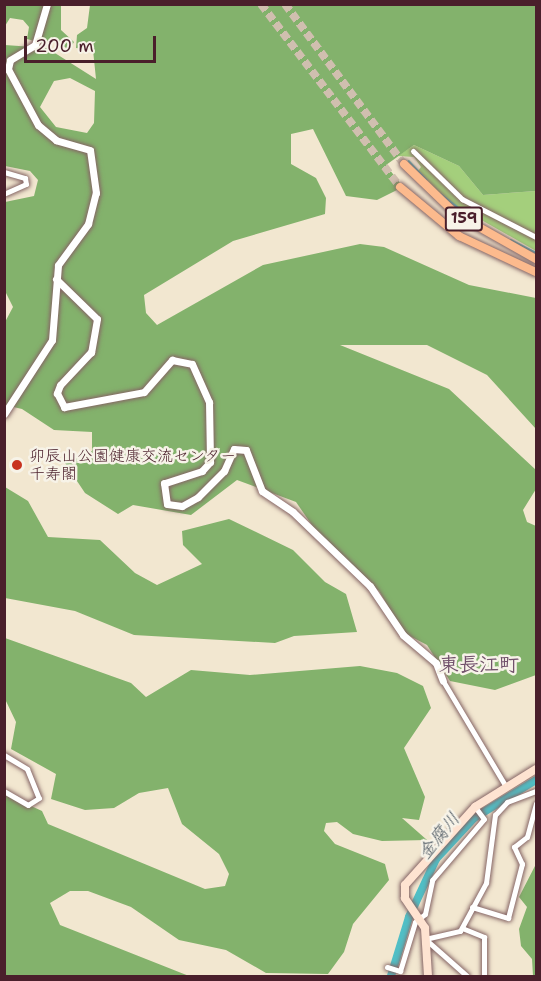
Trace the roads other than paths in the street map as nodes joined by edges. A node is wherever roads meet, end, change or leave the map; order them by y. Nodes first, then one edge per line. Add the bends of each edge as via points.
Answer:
1 (47, 4) edge
2 (413, 151) dead end
3 (404, 164) tunnel mouth
4 (4, 172) edge
5 (400, 187) tunnel mouth
6 (4, 194) edge
7 (537, 237) edge
8 (537, 259) edge
9 (537, 272) edge
10 (56, 279) junction
11 (4, 414) edge
12 (443, 681) joint
13 (4, 754) edge
14 (537, 769) edge
15 (505, 785) junction
16 (4, 791) edge
17 (537, 791) edge
18 (537, 802) edge
19 (475, 809) junction
20 (472, 907) junction
21 (420, 917) junction
22 (462, 928) junction
23 (425, 939) junction
24 (387, 967) dead end
25 (428, 976) edge
26 (467, 976) edge
27 (484, 976) edge

1 - 10 street via 35,45 10,60 8,69 38,125 56,140 90,150 96,192 88,224 66,248
2 - 7 street via 462,199
3 - 8 highway, 159 via 456,214
4 - 6 street via 25,178 26,184
5 - 9 highway, 159 via 459,236
10 - 11 street via 57,328 41,363
10 - 12 street via 97,319 95,344 60,385 60,403 69,410 144,392 172,360 192,364 209,402 210,462 201,471 164,483 167,504 182,506 198,497 224,471 234,449 246,450 262,490 293,512 370,586 403,635 436,663
12 - 15 street
13 - 16 street via 27,769 39,798 28,805
14 - 15 main road
15 - 19 main road
17 - 20 street via 499,808 486,883
18 - 20 street via 527,837 514,847 522,864 508,918
19 - 21 street via 484,819 432,880
19 - 21 main road via 409,878 403,892
20 - 22 street
21 - 23 main road
21 - 24 street via 400,971
22 - 23 street
22 - 27 street via 484,938
23 - 25 main road
23 - 26 street

